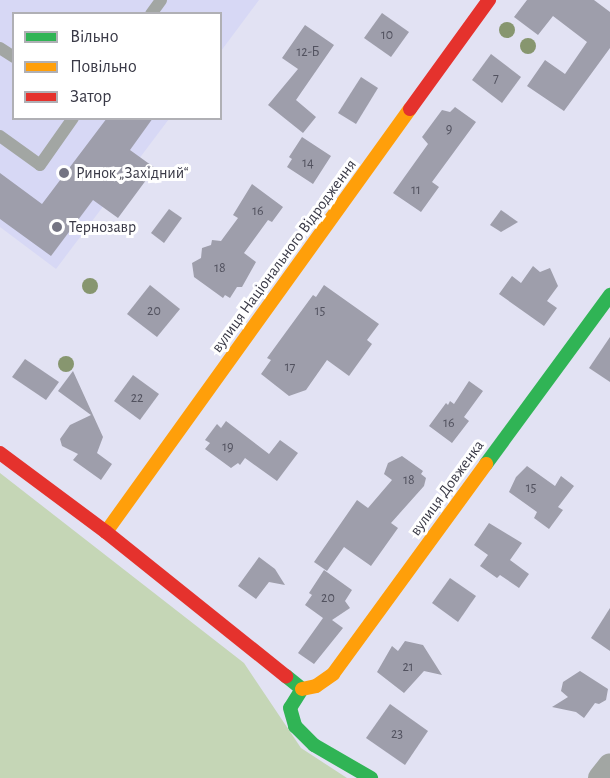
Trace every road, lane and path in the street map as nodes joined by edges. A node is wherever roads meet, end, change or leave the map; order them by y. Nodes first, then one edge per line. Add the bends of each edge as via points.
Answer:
1 (489, 0) edge
2 (72, 120) edge
3 (0, 136) edge
4 (610, 295) edge
5 (0, 453) edge
6 (106, 532) junction
7 (302, 689) junction
8 (610, 765) edge
9 (371, 778) edge
10 (600, 778) edge

1 - 6 street, вулиця Національного Відродження
2 - 3 lane via 40,165
4 - 7 street, вулиця Довженка via 333,674
5 - 6 street
6 - 7 street
7 - 9 street via 290,708 295,726 314,745
8 - 10 street

